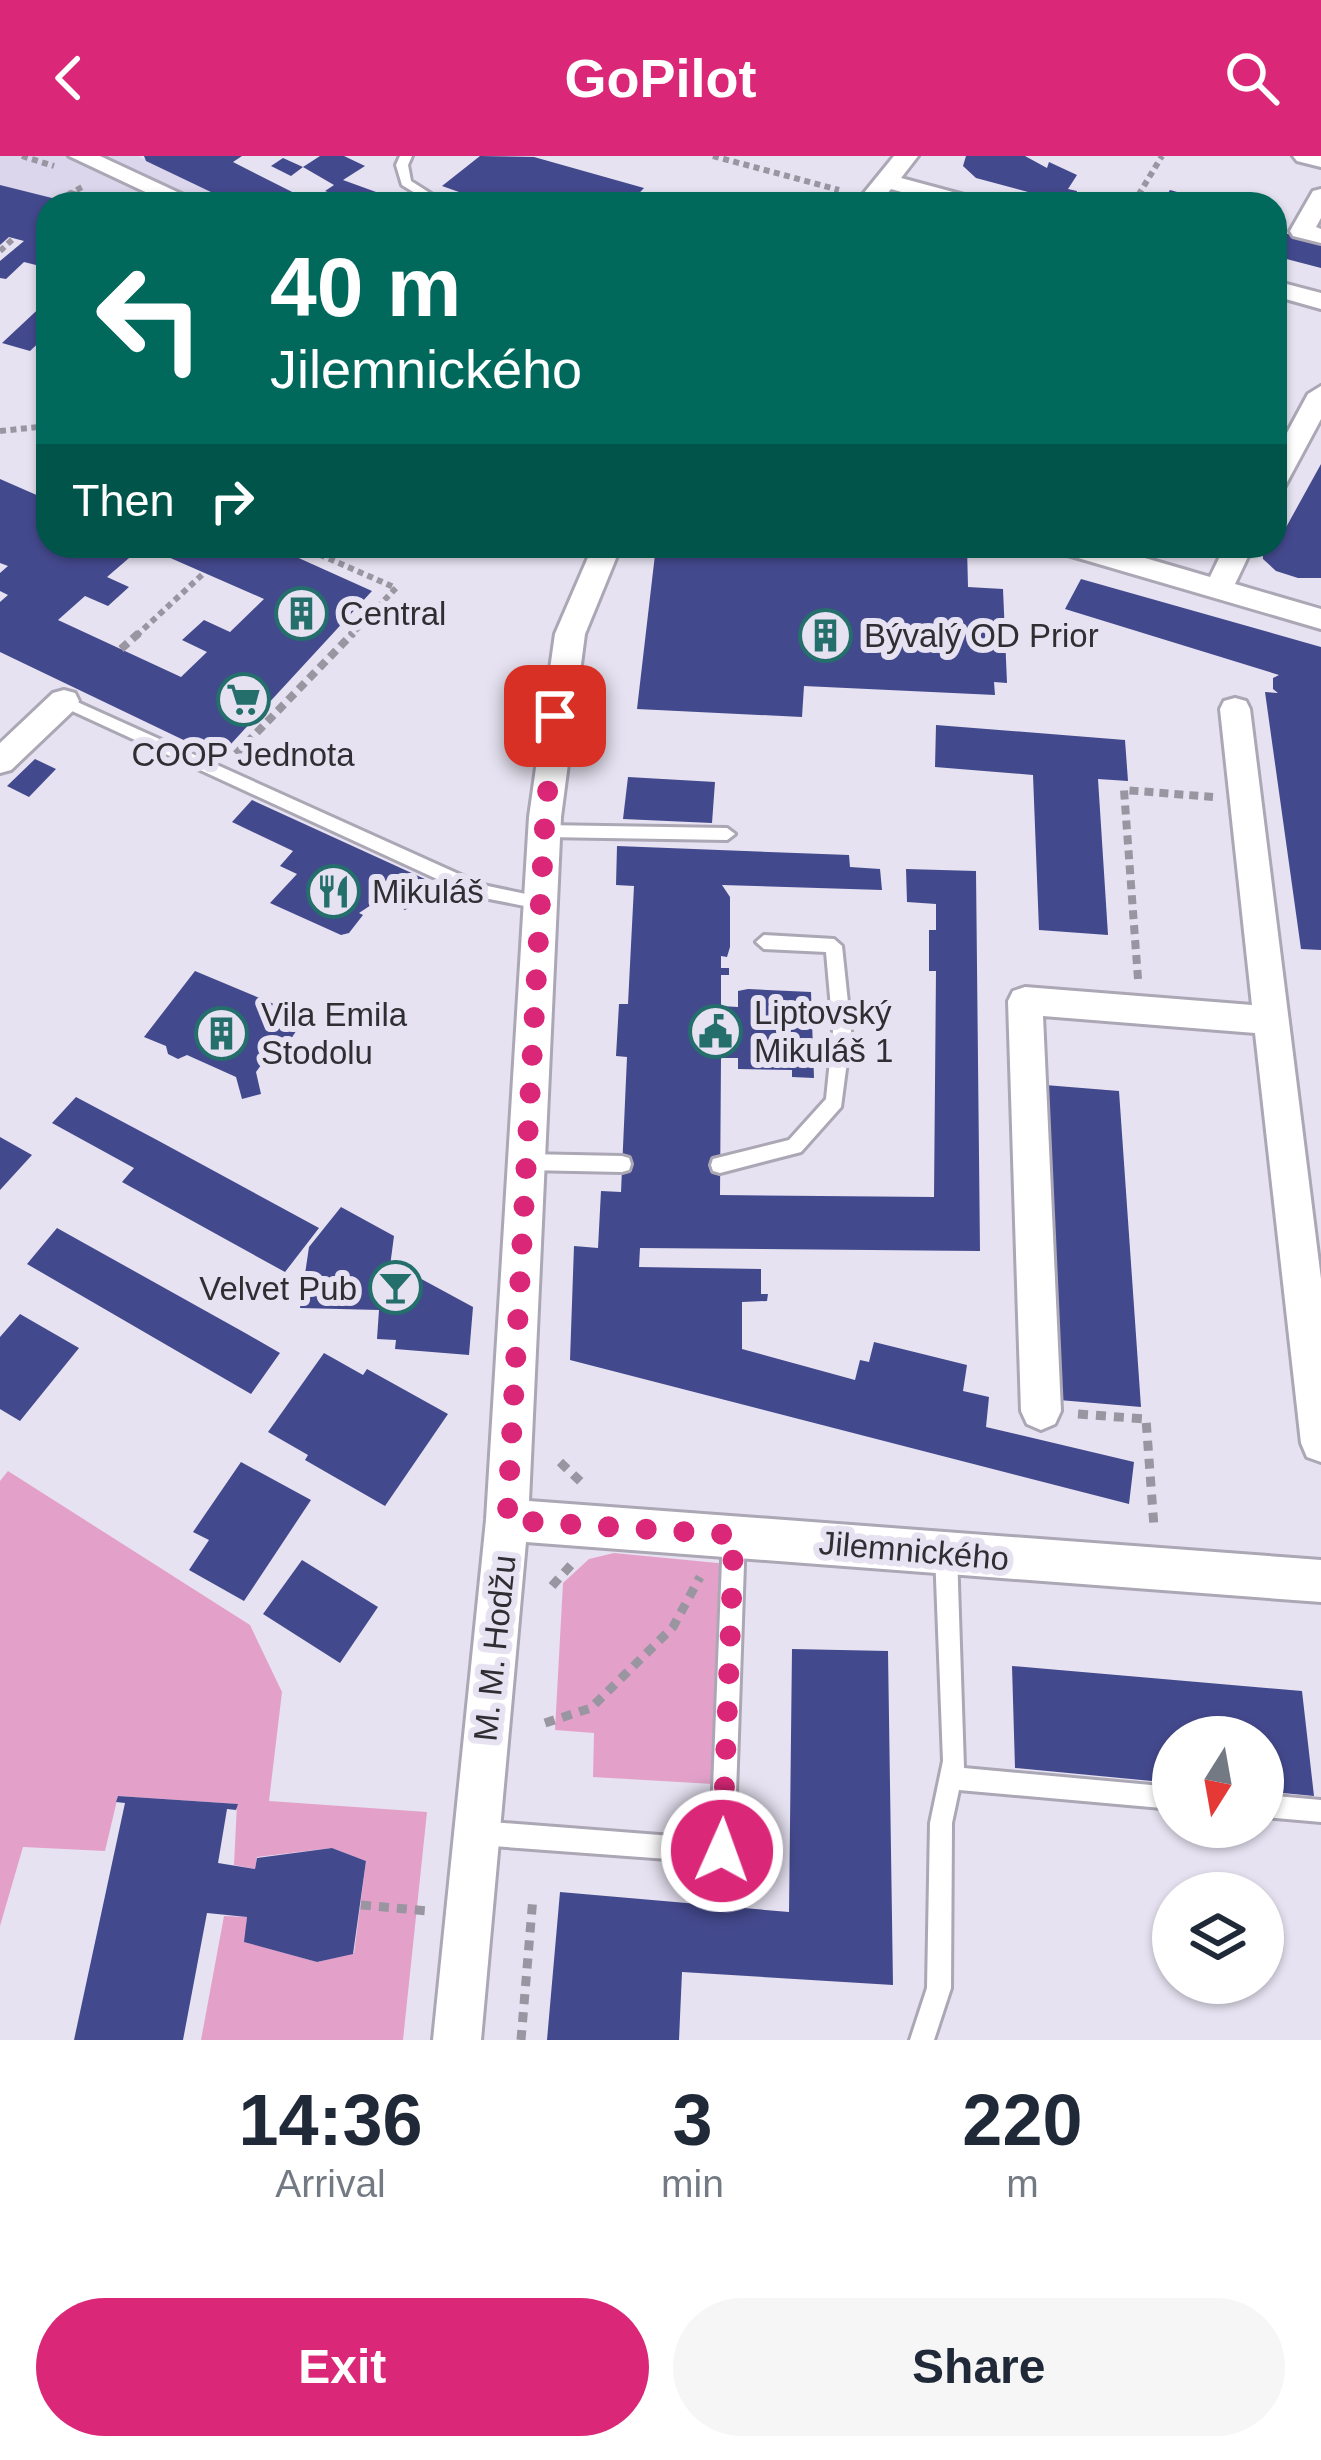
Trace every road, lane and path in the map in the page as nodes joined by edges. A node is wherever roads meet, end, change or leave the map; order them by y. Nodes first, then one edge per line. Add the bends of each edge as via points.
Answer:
1 (81, 156) edge
2 (406, 156) edge
3 (713, 156) edge
4 (906, 156) edge
5 (1162, 156) edge
6 (1305, 156) edge
7 (1321, 160) edge
8 (887, 181) junction
9 (844, 191) dead end
10 (164, 192) edge
11 (421, 192) edge
12 (878, 192) edge
13 (927, 192) edge
14 (1140, 192) edge
15 (1321, 196) edge
16 (1321, 236) edge
17 (14, 238) dead end
18 (0, 251) edge
19 (1287, 291) edge
20 (1321, 301) edge
21 (1321, 394) edge
22 (36, 427) edge
23 (0, 430) edge
24 (1287, 458) edge
25 (327, 558) edge
26 (603, 558) edge
27 (1112, 558) edge
28 (1233, 558) edge
29 (203, 573) dead end
30 (1218, 589) junction
31 (1321, 620) edge
32 (121, 649) dead end
33 (64, 701) joint
34 (1234, 710) dead end
35 (0, 762) edge
36 (219, 771) junction
37 (1244, 800) junction
38 (544, 831) junction
39 (728, 834) dead end
40 (540, 903) junction
41 (764, 942) dead end
42 (1140, 1010) junction
43 (1268, 1020) junction
44 (526, 1162) junction
45 (622, 1164) dead end
46 (720, 1165) dead end
47 (1041, 1411) joint
48 (1321, 1443) edge
49 (507, 1520) junction
50 (1154, 1535) dead end
51 (723, 1546) junction
52 (946, 1553) junction
53 (1321, 1581) edge
54 (544, 1723) dead end
55 (951, 1778) junction
56 (1152, 1796) edge
57 (1284, 1808) edge
58 (1321, 1811) edge
59 (477, 1833) junction
60 (533, 1897) dead end
61 (361, 1906) dead end
62 (435, 1912) dead end
63 (457, 2040) edge
64 (521, 2040) edge
65 (922, 2040) edge

1 - 10 street
2 - 11 lane via 406,183
3 - 9 path
4 - 8 street
5 - 14 path
6 - 7 street
8 - 12 street
8 - 13 street
15 - 16 street via 1302,231
17 - 18 path
19 - 20 street
21 - 24 street
22 - 23 path
25 - 36 path via 396,588
26 - 38 street, M. M. Hodžu via 570,634
27 - 30 street
28 - 30 street
29 - 32 path
30 - 31 street
33 - 35 street
33 - 36 lane
34 - 37 street
36 - 40 lane via 480,891
37 - 42 path via 1124,790
37 - 43 street
38 - 39 lane
38 - 40 street, M. M. Hodžu
40 - 44 street, M. M. Hodžu
41 - 46 lane via 834,946 842,1031 835,1102 795,1146
42 - 43 street
42 - 47 street via 1025,1001
43 - 48 street
44 - 45 lane
44 - 49 street, M. M. Hodžu
47 - 50 path via 1147,1419
49 - 51 street, Jilemnického
49 - 59 street, M. M. Hodžu
51 - 52 street, Jilemnického
51 - 54 path via 673,1627 629,1672 591,1708
51 - 59 lane via 722,1851
52 - 53 street, Jilemnického
52 - 55 lane
55 - 56 lane
55 - 65 lane via 941,1823 939,1988
57 - 58 lane
59 - 63 street, M. M. Hodžu
60 - 64 path
61 - 62 path

